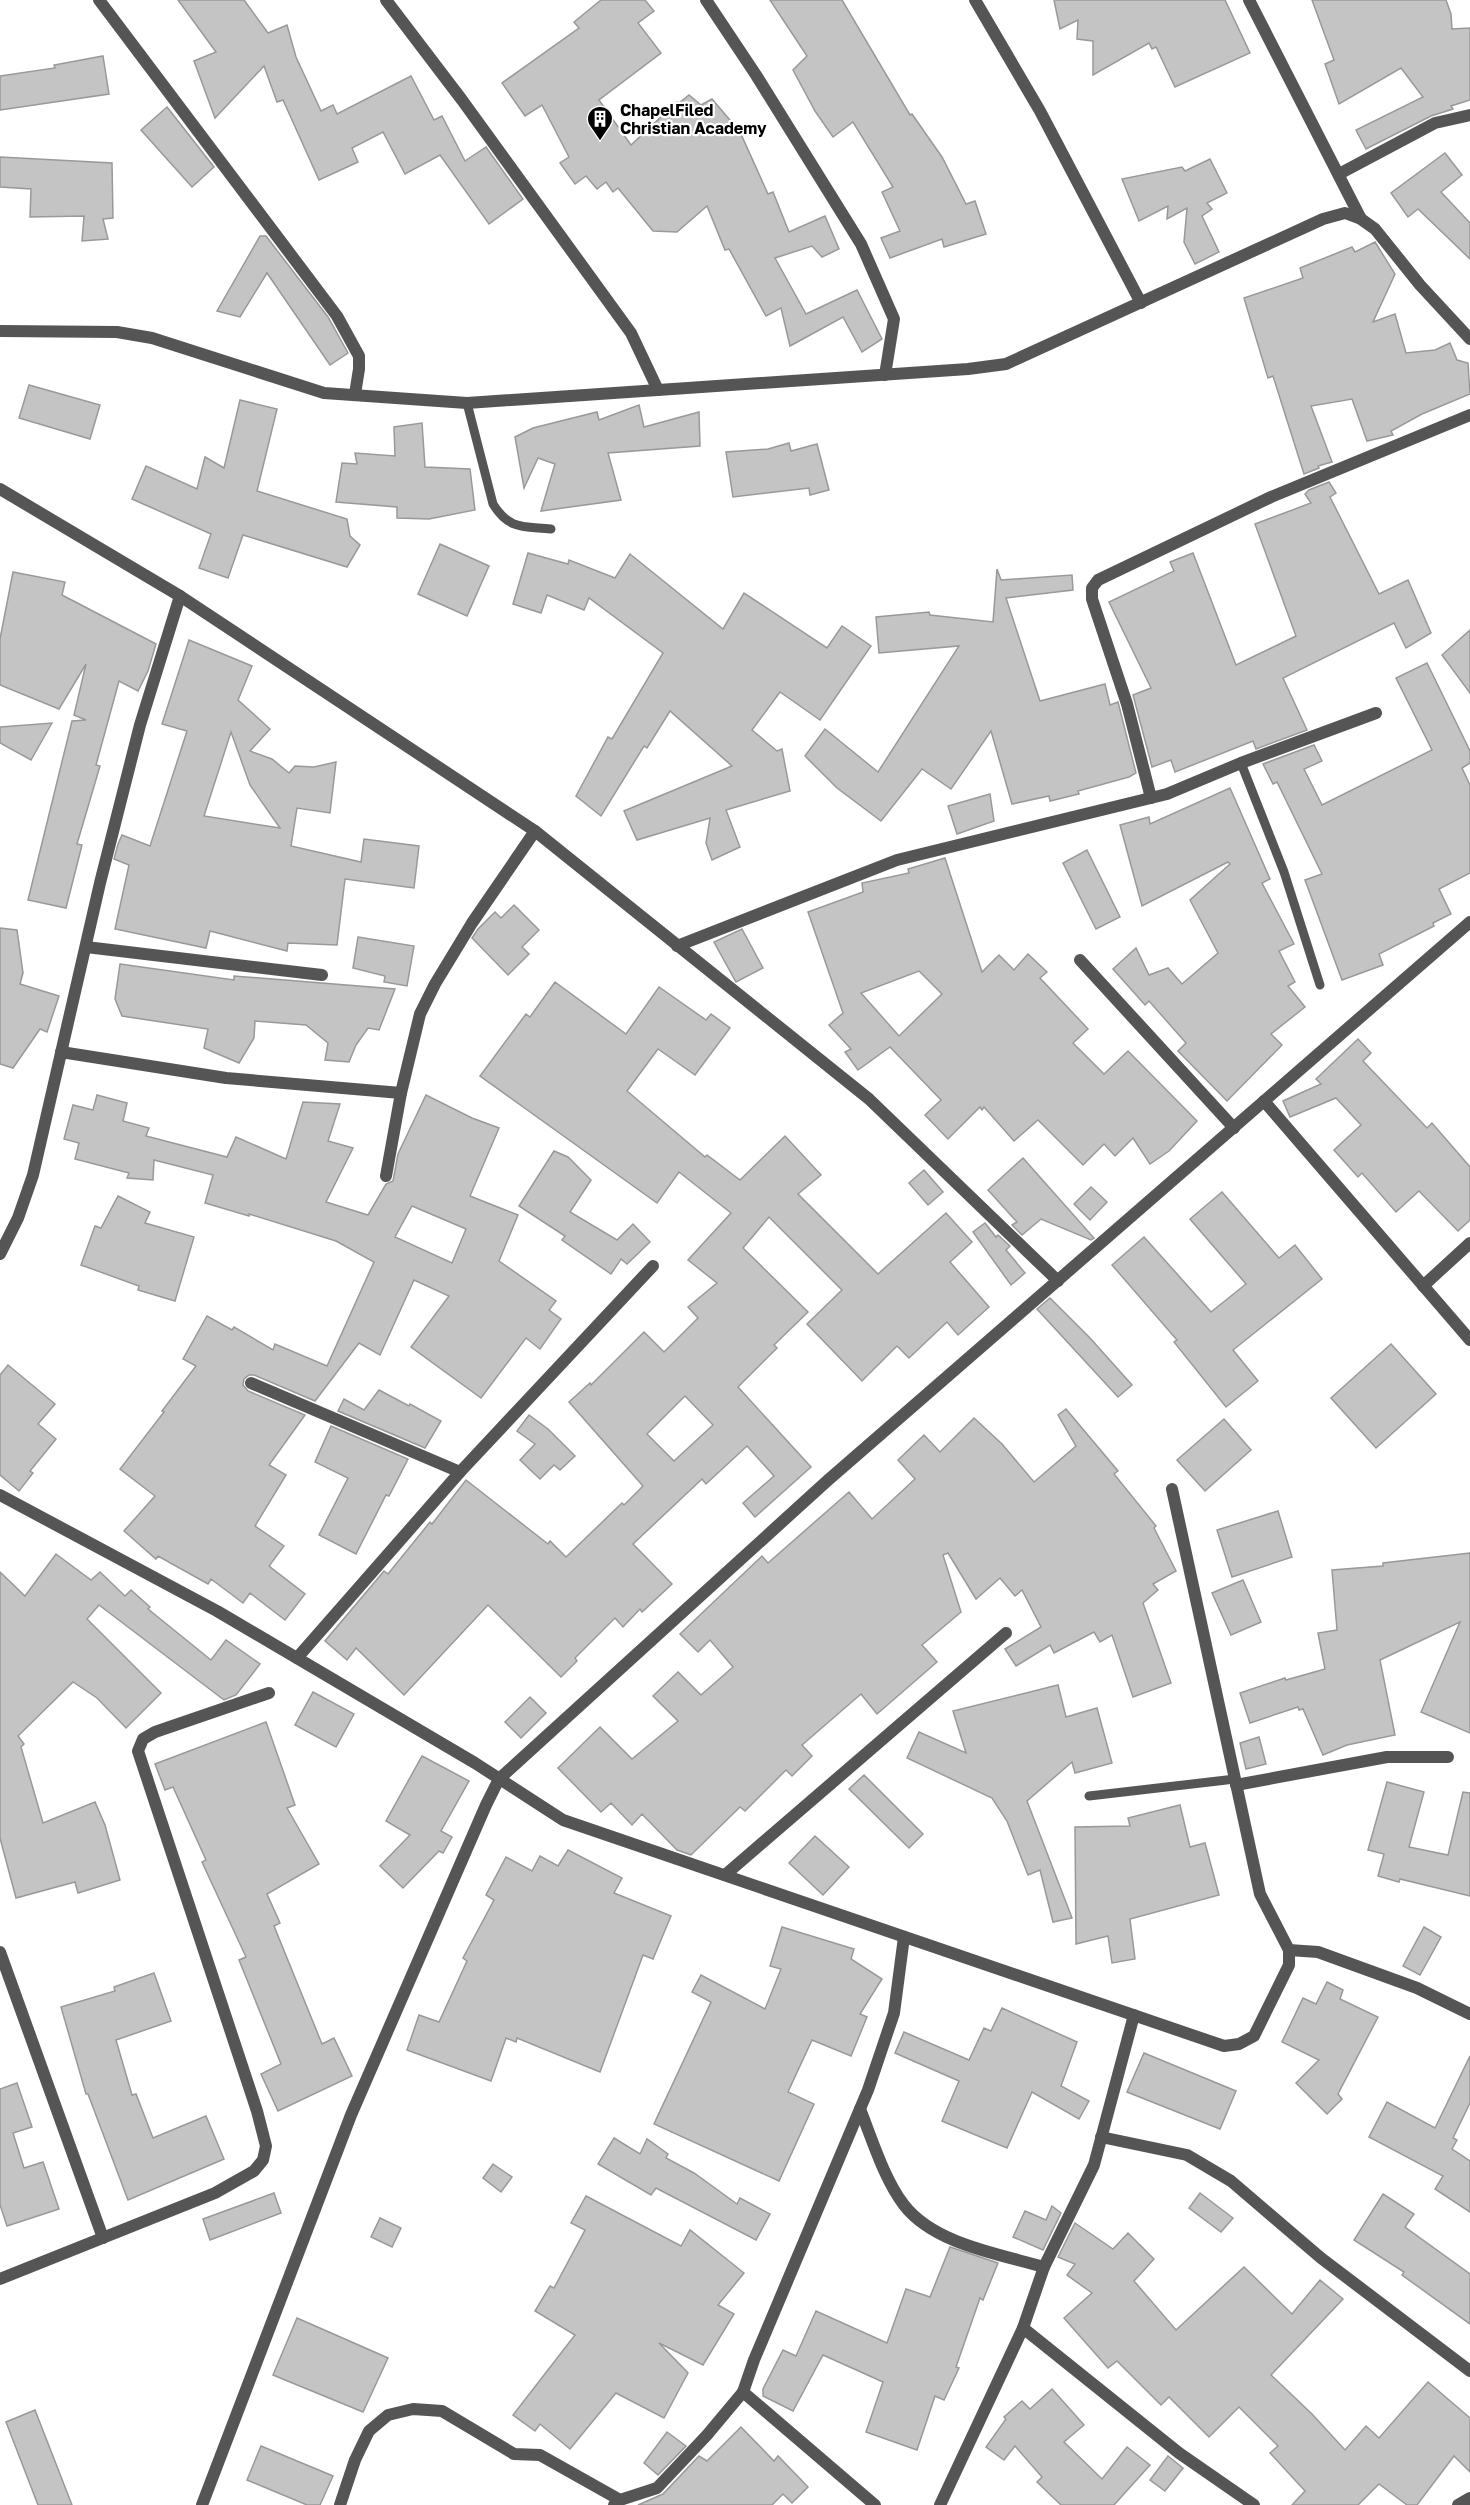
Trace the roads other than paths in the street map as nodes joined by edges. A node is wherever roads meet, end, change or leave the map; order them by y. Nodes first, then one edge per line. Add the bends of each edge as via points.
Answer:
1 (99, 0) edge
2 (386, 0) edge
3 (706, 0) edge
4 (975, 0) edge
5 (1250, 0) edge
6 (1470, 115) edge
7 (1339, 174) junction
8 (1361, 219) junction
9 (1141, 303) junction
10 (0, 331) edge
11 (1470, 339) edge
12 (885, 375) junction
13 (658, 390) junction
14 (355, 394) junction
15 (467, 403) junction
16 (1470, 415) edge
17 (0, 489) edge
18 (551, 529) dead end
19 (180, 596) junction
20 (1376, 713) dead end
21 (1241, 763) junction
22 (1151, 798) junction
23 (535, 831) junction
24 (1470, 922) edge
25 (86, 946) junction
26 (677, 946) junction
27 (1080, 960) dead end
28 (322, 975) dead end
29 (1320, 985) dead end
30 (61, 1052) junction
31 (400, 1093) junction
32 (1264, 1101) junction
33 (1234, 1128) junction
34 (386, 1176) dead end
35 (1470, 1243) edge
36 (0, 1254) edge
37 (652, 1266) dead end
38 (1058, 1281) junction
39 (1423, 1286) junction
40 (1470, 1340) edge
41 (251, 1383) dead end
42 (460, 1472) junction
43 (1172, 1489) dead end
44 (0, 1495) edge
45 (1006, 1633) dead end
46 (297, 1658) junction
47 (269, 1693) dead end
48 (1448, 1757) dead end
49 (499, 1779) junction
50 (1236, 1782) junction
51 (1089, 1796) dead end
52 (725, 1875) junction
53 (904, 1937) junction
54 (1290, 1950) junction
55 (0, 1952) edge
56 (1470, 2014) edge
57 (1134, 2015) junction
58 (860, 2109) junction
59 (1101, 2137) junction
60 (103, 2238) junction
61 (1044, 2267) junction
62 (0, 2279) edge
63 (1023, 2328) junction
64 (1470, 2371) edge
65 (743, 2392) junction
66 (1470, 2498) edge
67 (617, 2502) edge
68 (202, 2505) edge
69 (340, 2505) edge
70 (875, 2505) edge
71 (940, 2505) edge
72 (1254, 2505) edge
73 (1458, 2505) edge

1 - 14 street via 337,316 359,356
2 - 13 street via 631,333
3 - 12 street via 861,244 894,319
4 - 9 street via 1040,111
5 - 7 street
6 - 7 street via 1435,123
7 - 8 street
8 - 9 street via 1345,213 1323,219
8 - 11 street via 1375,229
9 - 12 street via 1006,364
10 - 14 street via 117,332 152,338 324,393
12 - 13 street
13 - 15 street
14 - 15 street
15 - 18 lane via 493,504 502,519 512,525
16 - 22 street via 1271,497 1098,580 1092,588 1092,598 1127,704
17 - 19 street
19 - 23 street
19 - 25 street via 140,725
20 - 21 street
21 - 22 street
21 - 29 lane via 1284,872
22 - 26 street via 897,860
23 - 26 street
23 - 31 street via 435,984 420,1014
24 - 32 street
25 - 28 street
25 - 30 street
26 - 38 street via 869,1099
27 - 33 street
30 - 31 street via 226,1078
30 - 36 street via 33,1174
31 - 34 street
32 - 33 street
32 - 39 street
33 - 38 street
35 - 39 street
37 - 42 street
38 - 49 street via 827,1481
39 - 40 street
41 - 42 street
42 - 46 street
43 - 50 street
44 - 46 street via 218,1611
45 - 52 street
46 - 49 street
47 - 60 street via 155,1732 143,1739 138,1751 257,2111 266,2146 263,2160 254,2171 216,2193
48 - 50 street via 1387,1757
49 - 52 street via 563,1820
49 - 68 street via 351,2115
50 - 51 lane
50 - 54 street via 1260,1894
52 - 53 street
53 - 57 street
53 - 58 street via 894,2013
54 - 56 street via 1318,1952 1416,1988
54 - 57 street via 1289,1965 1254,2036 1239,2044 1224,2046
55 - 60 street
57 - 59 street
58 - 61 street via 904,2205 929,2229
58 - 65 street
59 - 61 street via 1094,2165
59 - 64 street via 1187,2155 1231,2181 1321,2258
60 - 62 street
61 - 63 street
63 - 71 street
63 - 72 street via 1179,2453
65 - 67 street via 657,2488
65 - 70 street
66 - 73 street
67 - 69 street via 540,2456 514,2454 442,2411 413,2409 388,2415 369,2431

